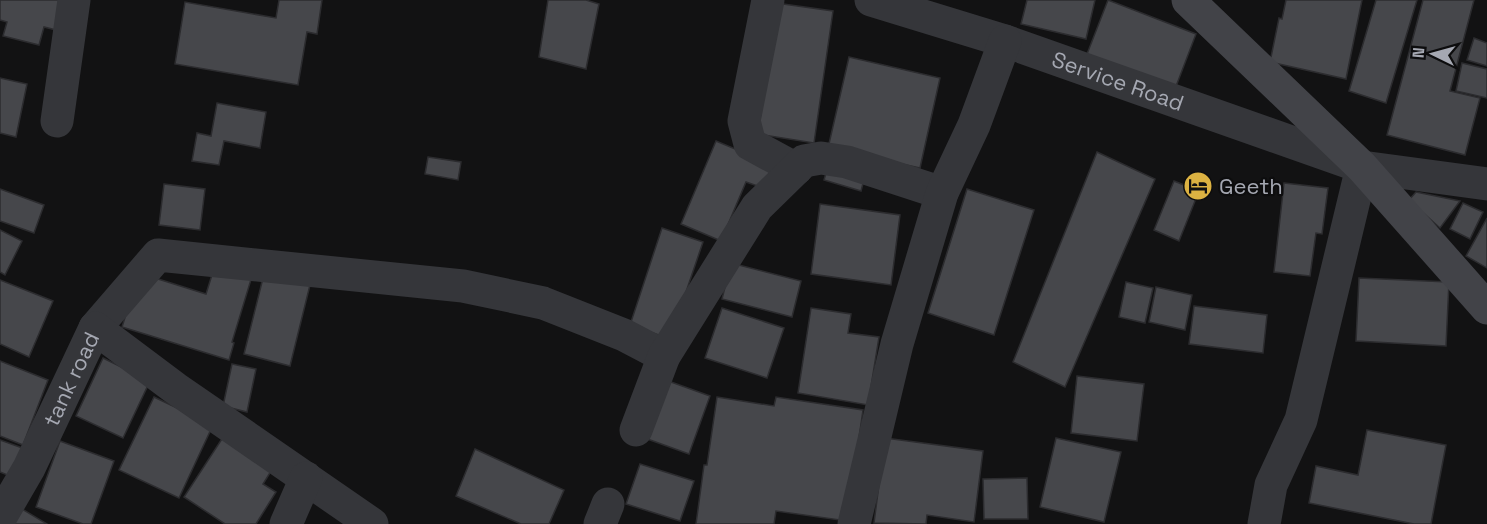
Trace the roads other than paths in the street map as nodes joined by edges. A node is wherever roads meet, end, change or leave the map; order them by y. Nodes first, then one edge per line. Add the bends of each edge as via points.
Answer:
1 (74, 0) edge
2 (768, 0) edge
3 (871, 0) edge
4 (1188, 0) edge
5 (1005, 41) junction
6 (57, 121) dead end
7 (1362, 167) junction
8 (796, 169) junction
9 (1487, 184) edge
10 (942, 193) junction
11 (1487, 308) edge
12 (95, 328) junction
13 (664, 356) junction
14 (636, 430) dead end
15 (306, 478) junction
16 (0, 518) edge
17 (286, 524) edge
18 (372, 524) edge
19 (854, 524) edge
20 (1264, 524) edge

1 - 6 street
2 - 8 street via 744,121 750,144
3 - 5 street, Service Road
4 - 7 street
5 - 7 street, Service Road
5 - 10 street via 974,125
7 - 9 street, Service Road
7 - 11 street
7 - 20 street via 1301,420 1271,485
8 - 10 street via 804,162 829,159
8 - 13 street via 757,207
10 - 19 street via 897,344
12 - 13 street via 158,255 463,286 543,303 624,335
12 - 15 street, tank road
12 - 16 street, tank road via 29,468
13 - 14 street
15 - 17 street
15 - 18 street, tank road

